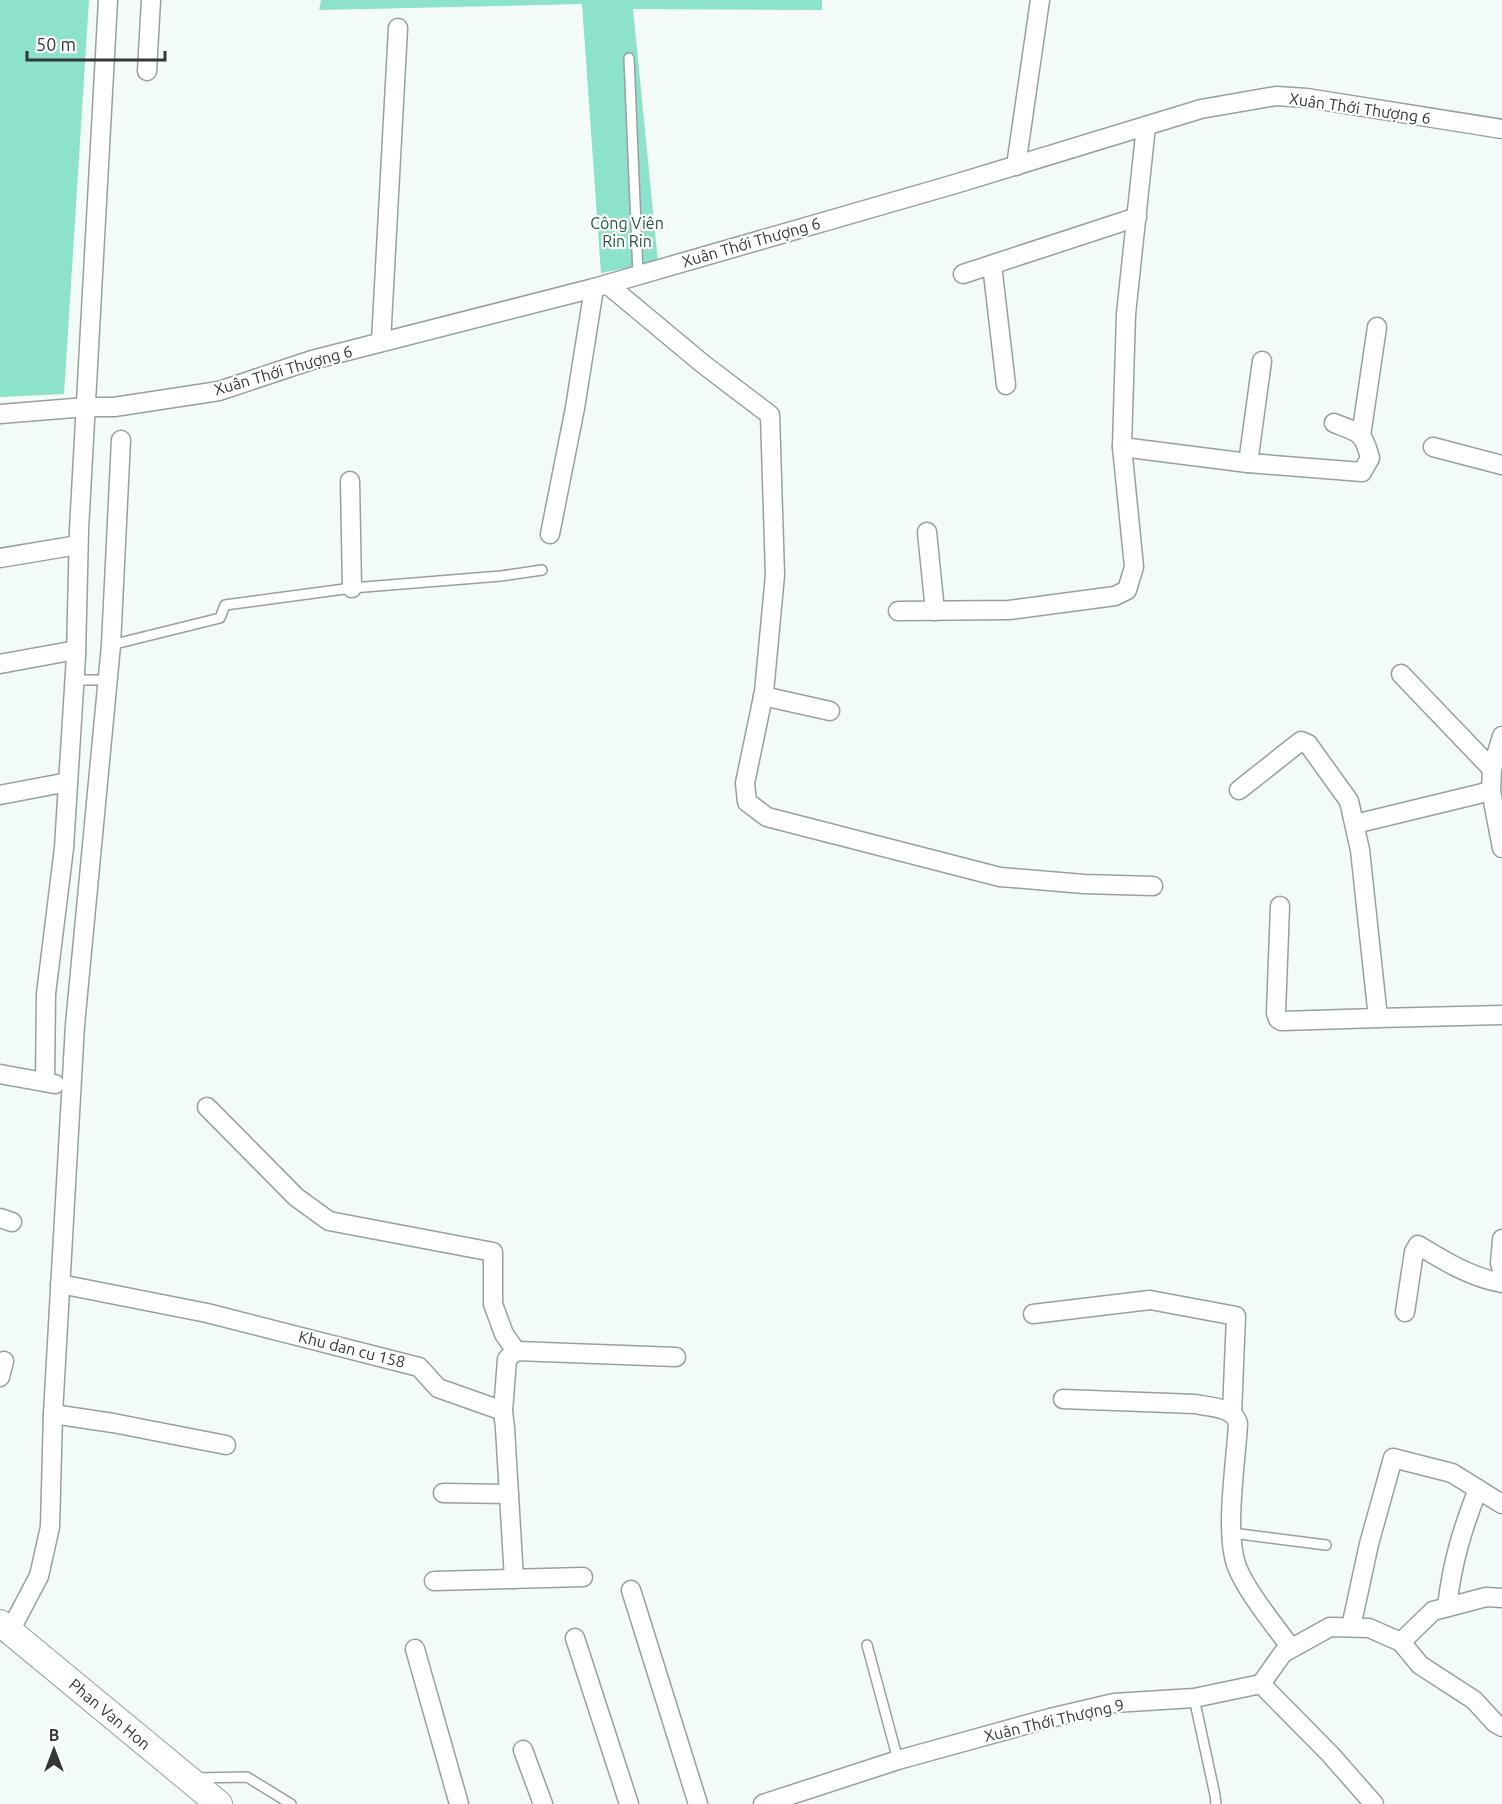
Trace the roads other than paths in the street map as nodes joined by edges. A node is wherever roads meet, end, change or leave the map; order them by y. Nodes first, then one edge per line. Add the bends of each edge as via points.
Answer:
1 (108, 0) edge
2 (151, 0) edge
3 (1040, 0) edge
4 (398, 28) dead end
5 (629, 58) dead end
6 (147, 71) dead end
7 (1146, 126) junction
8 (1502, 129) edge
9 (1016, 166) junction
10 (1137, 217) junction
11 (992, 265) junction
12 (638, 274) junction
13 (963, 274) dead end
14 (601, 286) junction
15 (1377, 327) dead end
16 (381, 342) junction
17 (1262, 361) dead end
18 (1006, 385) dead end
19 (86, 407) junction
20 (0, 414) edge
21 (1334, 423) dead end
22 (1361, 436) junction
23 (121, 440) dead end
24 (1122, 447) junction
25 (1433, 447) dead end
26 (1248, 463) junction
27 (1502, 465) edge
28 (350, 481) dead end
29 (927, 532) dead end
30 (550, 534) dead end
31 (78, 545) junction
32 (0, 558) edge
33 (542, 570) dead end
34 (352, 588) junction
35 (898, 611) dead end
36 (935, 611) junction
37 (111, 645) junction
38 (76, 650) junction
39 (0, 664) edge
40 (1401, 674) dead end
41 (74, 680) junction
42 (107, 680) junction
43 (763, 696) junction
44 (830, 711) dead end
45 (1502, 736) edge
46 (1492, 769) junction
47 (68, 782) junction
48 (1239, 789) dead end
49 (1491, 791) junction
50 (0, 795) edge
51 (1355, 824) junction
52 (1502, 848) edge
53 (1153, 886) dead end
54 (1280, 906) dead end
55 (1502, 1015) edge
56 (1378, 1018) junction
57 (0, 1074) edge
58 (45, 1082) junction
59 (72, 1087) junction
60 (207, 1107) dead end
61 (1502, 1239) edge
62 (1502, 1270) edge
63 (1502, 1283) edge
64 (60, 1284) junction
65 (1405, 1312) dead end
66 (1033, 1314) dead end
67 (516, 1351) junction
68 (676, 1357) dead end
69 (1063, 1399) dead end
70 (503, 1411) junction
71 (1232, 1413) junction
72 (53, 1414) junction
73 (226, 1445) dead end
74 (1478, 1489) junction
75 (443, 1493) dead end
76 (509, 1494) junction
77 (1502, 1504) edge
78 (1232, 1533) junction
79 (1326, 1545) dead end
80 (583, 1577) dead end
81 (514, 1579) junction
82 (434, 1581) dead end
83 (631, 1590) dead end
84 (1502, 1598) edge
85 (1447, 1607) junction
86 (5, 1627) edge
87 (1351, 1627) junction
88 (575, 1638) dead end
89 (1401, 1642) junction
90 (867, 1645) dead end
91 (1291, 1648) junction
92 (415, 1649) dead end
93 (1261, 1684) junction
94 (1194, 1698) junction
95 (1502, 1727) edge
96 (523, 1750) dead end
97 (898, 1760) junction
98 (188, 1778) junction
99 (219, 1804) edge
100 (291, 1804) edge
101 (459, 1804) edge
102 (543, 1804) edge
103 (629, 1804) edge
104 (698, 1804) edge
105 (763, 1804) edge
106 (1216, 1804) edge
107 (1374, 1804) edge

1 - 19 street
2 - 6 street
3 - 9 street
4 - 16 street
5 - 12 lane
7 - 8 street, Xuân Thới Thượng 6 via 1201,109 1276,96
7 - 9 street, Xuân Thới Thượng 6
7 - 10 street
9 - 12 street, Xuân Thới Thượng 6
10 - 11 street
10 - 24 street via 1126,314
11 - 13 street
11 - 18 street
12 - 14 street, Xuân Thới Thượng 6
14 - 16 street, Xuân Thới Thượng 6
14 - 30 street
14 - 43 street via 770,415 775,575
15 - 22 street
16 - 19 street, Xuân Thới Thượng 6 via 219,391 114,407
17 - 26 street
19 - 20 street, Xuân Thới Thượng 6
19 - 31 street
21 - 22 street
22 - 26 street via 1370,458 1362,472
23 - 37 street
24 - 26 street
24 - 36 street via 1134,567 1127,590 1115,596 1009,610
25 - 27 street
28 - 34 street
29 - 36 street
31 - 32 street
31 - 38 street
33 - 34 lane
34 - 37 lane via 225,605 220,618
35 - 36 street
37 - 42 street
38 - 39 street
38 - 41 street
40 - 46 street
41 - 42 lane
41 - 47 street
42 - 59 street
43 - 44 street
43 - 53 street via 745,783 747,802 767,817 1000,877
45 - 46 street
46 - 49 street
47 - 50 street
47 - 58 street via 46,994
48 - 51 street via 1301,741 1308,744 1349,801
49 - 51 street
49 - 52 street
51 - 56 street
54 - 56 street via 1278,1019 1281,1022
55 - 56 street
57 - 58 street
58 - 59 street
59 - 64 street
60 - 67 street via 296,1197 329,1221 493,1252 493,1304 504,1334
61 - 62 street
63 - 65 street via 1480,1279 1418,1245
64 - 70 street, Khu dan cu 158 via 207,1313 419,1367 438,1388
64 - 72 street
66 - 71 street via 1150,1300 1236,1316
67 - 68 street
67 - 70 street via 507,1359
69 - 71 street via 1195,1404
70 - 76 street
71 - 78 street via 1238,1424
72 - 73 street
72 - 86 street via 50,1527 39,1576
74 - 77 street
74 - 85 street via 1460,1535
74 - 87 street via 1452,1473 1393,1458
75 - 76 street
76 - 81 street
78 - 79 lane
78 - 91 street via 1238,1569
80 - 81 street
81 - 82 street
83 - 104 street
84 - 85 street via 1486,1597
85 - 89 street via 1433,1611
86 - 98 main road, Phan Van Hon
87 - 89 street via 1369,1628
87 - 91 street via 1330,1627
88 - 103 street
89 - 95 street via 1420,1665 1474,1700
90 - 97 lane
91 - 93 street
92 - 101 street
93 - 94 street, Xuân Thới Thượng 9
93 - 107 street
94 - 97 street, Xuân Thới Thượng 9 via 1114,1704
94 - 106 lane
96 - 102 street
97 - 105 street, Xuân Thới Thượng 9
98 - 99 main road, Phan Van Hon
98 - 100 lane via 247,1777

